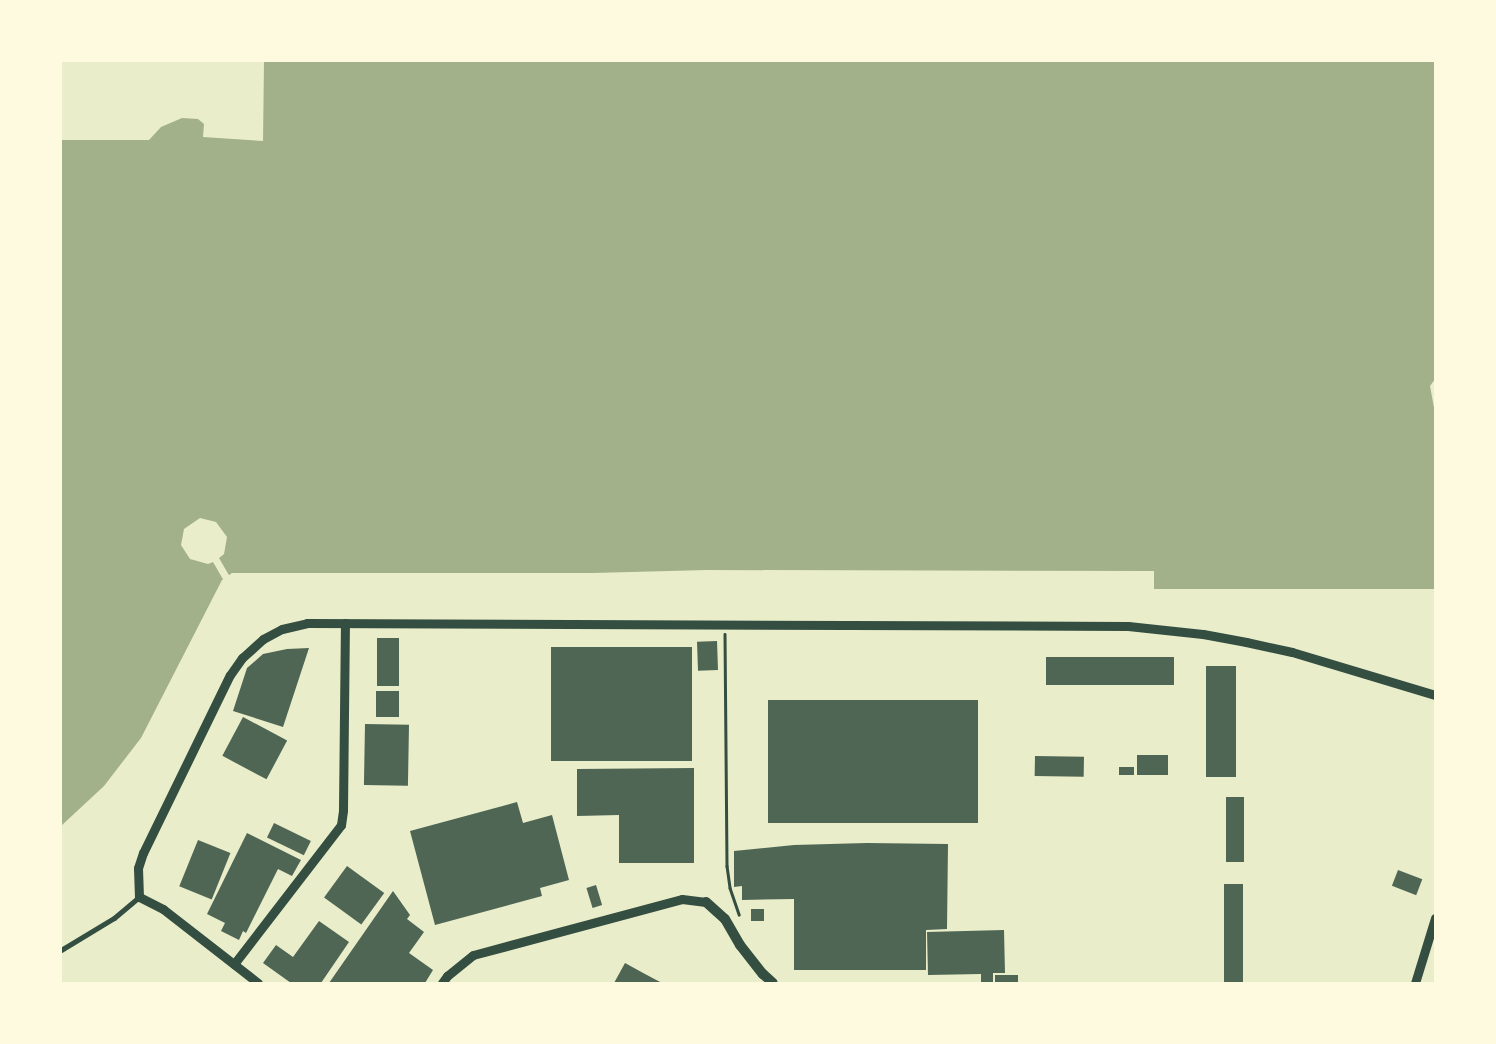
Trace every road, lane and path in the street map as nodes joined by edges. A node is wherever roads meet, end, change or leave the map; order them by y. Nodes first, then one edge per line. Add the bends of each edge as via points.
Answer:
1 (345, 623) junction
2 (725, 625) junction
3 (1435, 695) edge
4 (139, 897) junction
5 (706, 902) joint
6 (739, 914) dead end
7 (1435, 918) edge
8 (61, 950) edge
9 (234, 964) junction
10 (258, 983) edge
11 (442, 983) edge
12 (773, 983) edge
13 (1415, 983) edge

1 - 2 street
1 - 4 street via 307,623 282,629 263,639 242,658 230,675 143,853 138,868
1 - 9 street via 343,810 340,825
2 - 3 street via 1128,626 1203,634 1292,652
2 - 6 path via 727,866
4 - 8 street via 114,918
4 - 9 street via 163,909
5 - 11 street via 682,899 473,956
5 - 12 main road via 725,919 746,952
7 - 13 street
9 - 10 street

